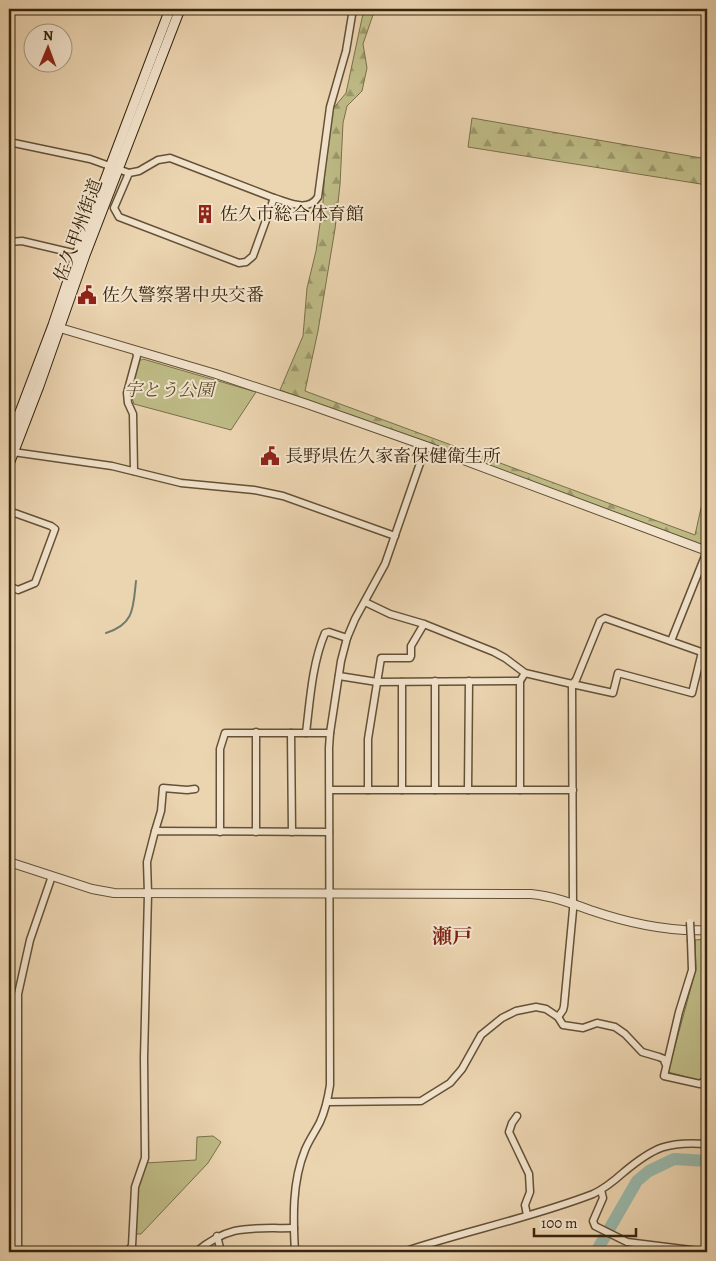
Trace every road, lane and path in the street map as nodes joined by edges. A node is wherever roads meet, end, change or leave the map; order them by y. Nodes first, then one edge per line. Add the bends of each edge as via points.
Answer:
1 (170, 9) edge
2 (180, 9) edge
3 (353, 9) edge
4 (9, 142) edge
5 (115, 167) junction
6 (129, 173) junction
7 (274, 198) junction
8 (9, 242) edge
9 (77, 254) junction
10 (60, 328) junction
11 (136, 351) junction
12 (9, 440) edge
13 (426, 446) junction
14 (11, 451) edge
15 (9, 464) edge
16 (134, 472) junction
17 (9, 511) edge
18 (395, 536) junction
19 (707, 551) edge
20 (9, 586) edge
21 (365, 602) junction
22 (424, 624) junction
23 (347, 638) junction
24 (672, 641) junction
25 (704, 653) edge
26 (525, 673) junction
27 (339, 676) junction
28 (435, 681) junction
29 (468, 681) junction
30 (520, 681) junction
31 (377, 682) junction
32 (402, 682) junction
33 (572, 684) junction
34 (256, 732) junction
35 (291, 732) junction
36 (306, 733) junction
37 (330, 733) junction
38 (195, 788) dead end
39 (330, 790) junction
40 (368, 790) junction
41 (402, 790) junction
42 (435, 790) junction
43 (468, 790) junction
44 (520, 790) junction
45 (573, 790) junction
46 (155, 831) junction
47 (220, 832) junction
48 (256, 832) junction
49 (292, 832) junction
50 (329, 832) junction
51 (9, 862) edge
52 (52, 876) junction
53 (148, 894) junction
54 (330, 894) junction
55 (572, 903) junction
56 (690, 922) dead end
57 (707, 930) edge
58 (558, 1016) junction
59 (666, 1063) junction
60 (707, 1080) edge
61 (327, 1102) junction
62 (518, 1116) dead end
63 (707, 1144) edge
64 (601, 1190) junction
65 (527, 1215) junction
66 (294, 1228) junction
67 (217, 1236) junction
68 (417, 1250) edge
69 (18, 1252) edge
70 (127, 1252) edge
71 (196, 1252) edge
72 (221, 1252) edge
73 (295, 1252) edge
74 (403, 1252) edge
75 (707, 1252) edge

1 - 5 main road, 佐久甲州街道
2 - 5 main road, 佐久甲州街道
3 - 7 street via 346,51 330,107 318,197 306,206
4 - 5 street
5 - 6 street
5 - 9 main road, 佐久甲州街道
5 - 10 main road, 佐久甲州街道
6 - 7 street via 170,158
6 - 7 street via 114,208 119,217 239,263 253,256
8 - 9 street via 22,241
9 - 12 main road, 佐久甲州街道
10 - 11 street
10 - 14 main road, 佐久甲州街道
11 - 13 street via 250,385
11 - 16 street via 127,393 133,414
13 - 18 street
13 - 19 street
14 - 15 main road, 佐久甲州街道
14 - 16 street
16 - 18 street via 181,483 266,492
17 - 20 street via 55,529 36,583 18,590
18 - 21 street
19 - 24 street
21 - 22 street via 390,614
21 - 23 street
22 - 26 street via 500,655
22 - 31 street via 411,646 410,658 381,658
23 - 27 street
23 - 36 street via 327,632 323,638
24 - 25 street
24 - 33 street via 602,619
25 - 33 street via 692,693 618,673 613,693
26 - 30 street
26 - 33 street
27 - 31 street
27 - 37 street
28 - 29 street
28 - 32 street
28 - 42 street
29 - 30 street
29 - 43 street
30 - 44 street
31 - 32 street
31 - 40 street via 368,739
32 - 41 street
33 - 45 street
34 - 35 street
34 - 47 street via 225,732 220,748
34 - 48 street
35 - 36 street
35 - 49 street
36 - 37 street
37 - 39 street
38 - 46 street via 163,788
39 - 40 street
39 - 50 street
40 - 41 street
41 - 42 street
42 - 43 street
43 - 44 street
44 - 45 street
45 - 55 street
46 - 47 street
46 - 53 street via 147,862
47 - 48 street
48 - 49 street
49 - 50 street
50 - 54 street
51 - 52 street
52 - 53 street via 102,891
52 - 69 street via 30,940 18,994
53 - 54 street
53 - 70 street via 145,1158 135,1186 132,1246
54 - 55 street via 531,894
54 - 61 street via 330,1080
55 - 57 street via 657,928
55 - 58 street via 565,998
56 - 59 street, bridge via 693,964
58 - 59 street via 563,1025 583,1028 597,1023 615,1027 642,1052 664,1059
58 - 61 street via 536,1007 502,1018 481,1035 450,1082 421,1101
59 - 60 street via 664,1076 700,1084
61 - 66 street via 300,1166
62 - 65 street via 509,1132 529,1174
63 - 64 street via 685,1142 659,1147
64 - 65 street
64 - 75 street via 603,1198 593,1220 595,1226 627,1242
65 - 68 street
66 - 67 street via 242,1229
66 - 73 street
67 - 71 street
67 - 72 street
68 - 74 street

